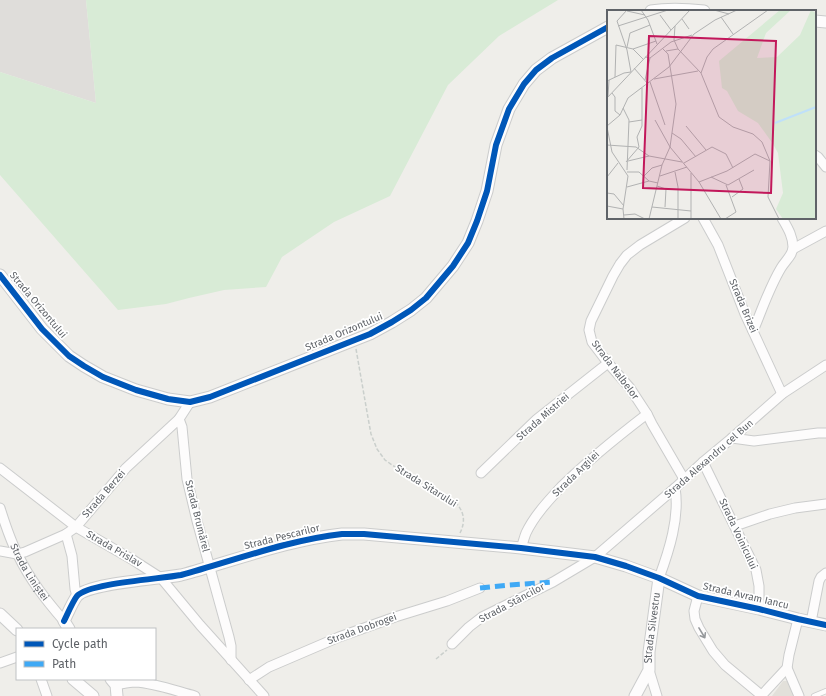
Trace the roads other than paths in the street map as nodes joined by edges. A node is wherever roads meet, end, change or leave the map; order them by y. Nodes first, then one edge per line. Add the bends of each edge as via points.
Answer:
1 (668, 10) edge
2 (694, 10) edge
3 (607, 28) edge
4 (816, 156) edge
5 (826, 167) edge
6 (683, 219) edge
7 (703, 219) edge
8 (783, 219) edge
9 (826, 230) edge
10 (793, 248) junction
11 (0, 275) edge
12 (753, 332) junction
13 (608, 363) junction
14 (826, 365) edge
15 (782, 394) junction
16 (190, 402) junction
17 (647, 414) junction
18 (179, 419) junction
19 (826, 433) edge
20 (732, 438) junction
21 (703, 462) junction
22 (0, 468) edge
23 (481, 473) dead end
24 (684, 479) junction
25 (675, 488) junction
26 (826, 504) edge
27 (0, 508) edge
28 (735, 526) junction
29 (76, 527) junction
30 (66, 534) junction
31 (521, 548) junction
32 (0, 551) edge
33 (17, 554) junction
34 (595, 557) junction
35 (210, 567) junction
36 (826, 573) edge
37 (161, 578) junction
38 (659, 578) junction
39 (480, 588) dead end
40 (77, 596) junction
41 (698, 596) junction
42 (759, 609) junction
43 (0, 614) edge
44 (798, 619) junction
45 (811, 622) junction
46 (67, 625) edge
47 (826, 625) edge
48 (16, 629) edge
49 (452, 644) road end
50 (16, 657) edge
51 (231, 660) junction
52 (0, 663) edge
53 (787, 668) junction
54 (649, 670) junction
55 (40, 680) edge
56 (74, 680) edge
57 (249, 680) junction
58 (115, 687) edge
59 (826, 691) edge
60 (258, 694) edge
61 (47, 696) edge
62 (93, 696) edge
63 (195, 696) edge
64 (635, 696) edge
65 (657, 696) edge
66 (761, 696) edge
67 (799, 696) edge
68 (814, 696) edge

1 - 2 street
3 - 16 street, Strada Orizontului via 552,58 536,70 524,84 509,109 496,145 487,191 468,243 453,266 426,298 392,322 355,340 210,397
4 - 5 street
6 - 13 street, Strada Nalbelor via 627,255 613,276 589,330 592,342
7 - 12 street, Strada Brizei via 718,245
8 - 10 street via 792,236
9 - 10 street
10 - 12 street via 775,278
11 - 16 street, Strada Orizontului via 42,329 79,363 103,377 136,390
12 - 15 street, Strada Brizei
13 - 17 street, Strada Nalbelor via 630,388
13 - 23 street, Strada Mistriei via 537,419
14 - 15 street, Strada Alexandru cel Bun
15 - 20 street, Strada Alexandru cel Bun
16 - 18 street, Strada Berzei
17 - 24 street, Strada Nalbelor
17 - 31 street, Strada Argilei via 580,468 550,499 532,523
18 - 29 street, Strada Berzei via 126,468
18 - 35 street, Strada Brumărel via 187,479
19 - 20 street via 754,441
20 - 21 street, Strada Alexandru cel Bun
21 - 24 street, Strada Alexandru cel Bun
21 - 28 street, Strada Voinicului
22 - 29 street, Strada Prislav
24 - 25 street, Strada Alexandru cel Bun
25 - 34 street, Strada Alexandru cel Bun
25 - 38 street, Strada Silvestru via 677,497 672,532
26 - 28 street via 770,514
27 - 33 street, Strada Liniștei
28 - 42 street, Strada Voinicului via 756,570
29 - 30 street, Strada Berzei
29 - 37 street, Strada Prislav
30 - 33 street, Strada Berzei
30 - 40 street via 72,556
31 - 34 street, Strada Pescarilor
31 - 35 street, Strada Pescarilor via 344,534 296,542
32 - 33 street, Strada Berzei
33 - 46 street, Strada Liniștei via 43,596
34 - 38 street, Strada Avram Iancu
34 - 49 street, Strada Stâncilor via 553,582 482,617
35 - 37 street, Strada Pescarilor
35 - 51 street, Strada Brumărel via 229,637
36 - 45 street via 819,581
37 - 40 street, Strada Pescarilor via 98,587
37 - 51 street, Strada Prislav
38 - 41 street, Strada Avram Iancu
38 - 54 street, Strada Silvestru
39 - 57 street, Strada Dobrogei via 339,637 269,667
40 - 46 street
41 - 42 street, Strada Avram Iancu
41 -> 66 street via 694,611 695,619 713,651 725,665
42 - 44 street, Strada Avram Iancu
43 - 48 street
44 - 45 street, Strada Avram Iancu
44 - 53 street
45 - 47 street, Strada Avram Iancu
50 - 52 street
51 - 57 street, Strada Prislav
53 - 66 street
53 - 67 street
54 - 64 street
54 - 65 street, Strada Silvestru
55 - 61 street
56 - 62 street
57 - 60 street, Strada Prislav
58 - 63 street via 134,682
59 - 68 lane

